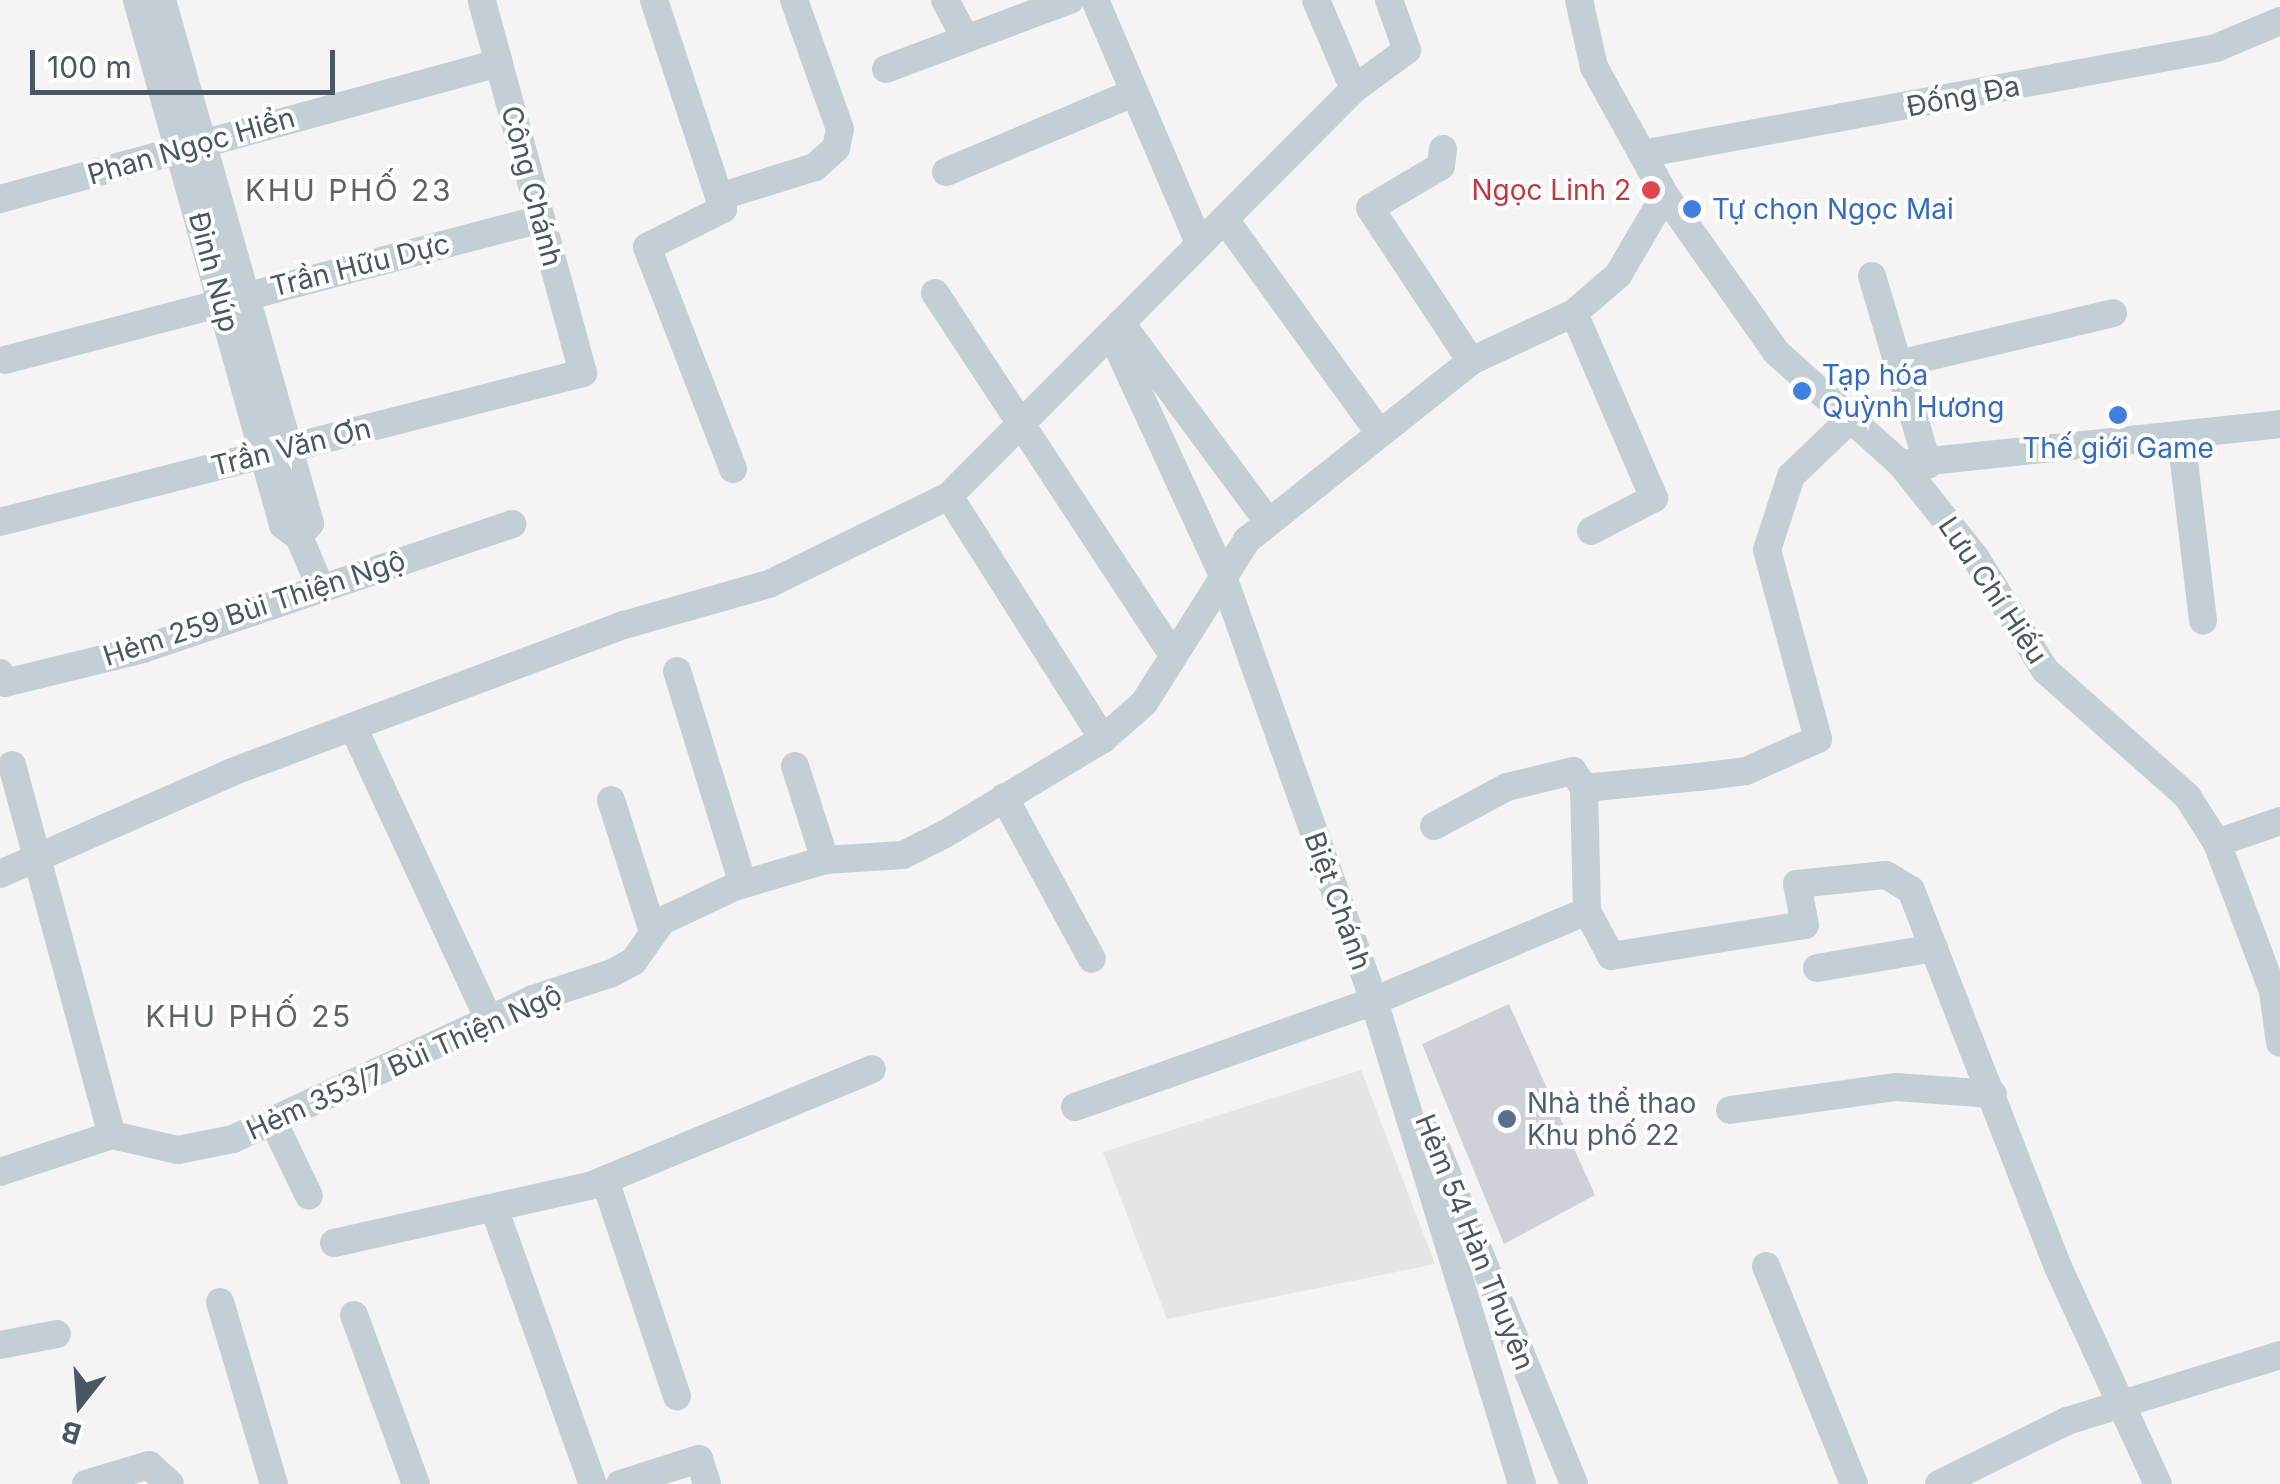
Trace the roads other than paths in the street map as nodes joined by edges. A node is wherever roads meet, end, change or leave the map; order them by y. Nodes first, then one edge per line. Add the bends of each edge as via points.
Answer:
1 (137, 0) edge
2 (162, 0) edge
3 (482, 0) edge
4 (654, 0) edge
5 (794, 0) edge
6 (945, 0) edge
7 (1095, 0) edge
8 (1316, 0) edge
9 (1389, 0) edge
10 (1579, 0) edge
11 (1062, 1) edge
12 (2280, 21) edge
13 (962, 34) junction
14 (499, 63) junction
15 (886, 69) dead end
16 (1354, 89) junction
17 (1133, 93) junction
18 (193, 146) junction
19 (1443, 149) dead end
20 (1642, 154) junction
21 (946, 172) dead end
22 (1665, 196) junction
23 (718, 197) junction
24 (0, 199) edge
25 (542, 219) junction
26 (1226, 221) junction
27 (1199, 242) junction
28 (1872, 276) dead end
29 (935, 293) dead end
30 (233, 298) junction
31 (1574, 314) junction
32 (2113, 314) dead end
33 (1116, 328) junction
34 (5, 360) dead end
35 (1472, 361) junction
36 (1898, 364) junction
37 (582, 373) joint
38 (1021, 422) junction
39 (1846, 423) junction
40 (1378, 430) junction
41 (2279, 431) edge
42 (2181, 436) junction
43 (275, 452) junction
44 (1914, 465) junction
45 (733, 468) dead end
46 (949, 496) junction
47 (0, 522) edge
48 (1268, 522) junction
49 (512, 524) dead end
50 (1592, 530) dead end
51 (1221, 571) junction
52 (321, 588) junction
53 (2204, 621) dead end
54 (1172, 655) junction
55 (677, 671) dead end
56 (0, 672) edge
57 (354, 729) junction
58 (1103, 739) junction
59 (12, 765) dead end
60 (795, 766) dead end
61 (1584, 788) junction
62 (1004, 797) junction
63 (611, 800) dead end
64 (2280, 821) edge
65 (1434, 826) dead end
66 (2217, 843) junction
67 (31, 859) junction
68 (825, 860) junction
69 (0, 874) edge
70 (743, 884) junction
71 (1587, 912) junction
72 (652, 932) junction
73 (1934, 948) junction
74 (1092, 959) dead end
75 (1818, 968) dead end
76 (1374, 1000) junction
77 (489, 1020) junction
78 (2280, 1042) edge
79 (872, 1069) dead end
80 (1993, 1094) junction
81 (1075, 1107) dead end
82 (1730, 1110) dead end
83 (272, 1119) junction
84 (112, 1135) junction
85 (0, 1172) edge
86 (605, 1180) junction
87 (309, 1196) dead end
88 (494, 1208) junction
89 (334, 1242) dead end
90 (1766, 1266) dead end
91 (220, 1302) dead end
92 (354, 1315) dead end
93 (57, 1334) dead end
94 (0, 1345) edge
95 (2280, 1354) edge
96 (677, 1396) dead end
97 (2121, 1405) junction
98 (86, 1484) edge
99 (170, 1484) edge
100 (274, 1484) edge
101 (416, 1484) edge
102 (593, 1484) edge
103 (620, 1484) edge
104 (706, 1484) edge
105 (1522, 1484) edge
106 (1574, 1484) edge
107 (1854, 1484) edge
108 (1940, 1484) edge
109 (2158, 1484) edge

1 - 18 street, Đinh Núp
2 - 18 street, Đinh Núp
3 - 14 street, Công Chánh
4 - 23 street
5 - 23 street via 840,129 836,148 815,167
6 - 13 street
7 - 17 street
8 - 16 street
9 - 16 street via 1407,50
10 - 20 street, Lưu Chí Hiếu via 1594,66
11 - 13 street
12 - 20 street, Đống Đa via 2216,48
13 - 15 street
14 - 18 street, Phan Ngọc Hiển
14 - 25 street, Công Chánh
16 - 26 street
17 - 21 street
17 - 27 street
18 - 24 street, Phan Ngọc Hiển
18 - 30 street, Đinh Núp
19 - 35 street via 1441,166 1370,208
20 - 22 street, Lưu Chí Hiếu
22 - 31 street, Hẻm 353/7 Bùi Thiện Ngộ via 1618,275
22 - 39 street, Lưu Chí Hiếu via 1776,352
23 - 45 street via 723,209 713,217 647,247
25 - 30 street, Trần Hữu Dực
25 - 37 street, Công Chánh
26 - 27 street
26 - 40 street
27 - 33 street
28 - 36 street
29 - 38 street
30 - 34 street, Trần Hữu Dực
30 - 43 street, Đinh Núp
31 - 35 street, Hẻm 353/7 Bùi Thiện Ngộ
31 - 50 street via 1654,498 1652,507
32 - 36 street
33 - 38 street
33 - 48 street
33 - 51 street, Biệt Chánh
35 - 40 street, Hẻm 353/7 Bùi Thiện Ngộ
36 - 44 street
37 - 43 street, Trần Văn Ơn
38 - 46 street
38 - 54 street
39 - 44 street, Lưu Chí Hiếu
39 - 61 street via 1791,476 1768,550 1818,739 1746,770
40 - 48 street, Hẻm 353/7 Bùi Thiện Ngộ
41 - 42 street
42 - 44 street
42 - 53 street
43 - 47 street, Trần Văn Ơn
43 - 52 street, Đinh Núp via 283,525 299,537
44 - 66 street, Lưu Chí Hiếu via 2046,670 2157,764
46 - 57 street via 790,576 624,625
46 - 58 street
48 - 51 street, Hẻm 353/7 Bùi Thiện Ngộ
49 - 52 street, Hẻm 259 Bùi Thiện Ngộ
51 - 54 street, Hẻm 353/7 Bùi Thiện Ngộ
51 - 76 street, Biệt Chánh
52 - 56 street, Hẻm 259 Bùi Thiện Ngộ via 142,649 5,684
54 - 58 street, Hẻm 353/7 Bùi Thiện Ngộ via 1144,704
55 - 70 street
57 - 67 street
57 - 77 street
58 - 62 street, Hẻm 353/7 Bùi Thiện Ngộ
59 - 67 street
60 - 68 street
61 - 65 street via 1573,771 1508,787
61 - 71 street
62 - 68 street, Hẻm 353/7 Bùi Thiện Ngộ via 903,855
62 - 74 street
63 - 72 street
64 - 66 street
66 - 78 street, Lưu Chí Hiếu via 2273,990
67 - 69 street
67 - 84 street
68 - 70 street, Hẻm 353/7 Bùi Thiện Ngộ
70 - 72 street, Hẻm 353/7 Bùi Thiện Ngộ
71 - 73 street via 1611,956 1804,924 1797,884 1886,875 1911,890
71 - 76 street
72 - 77 street, Hẻm 353/7 Bùi Thiện Ngộ via 622,967
73 - 75 street
73 - 80 street
76 - 81 street
76 - 105 street, Biệt Chánh
76 - 106 street, Hẻm 54 Hàn Thuyên
77 - 83 street, Hẻm 353/7 Bùi Thiện Ngộ
79 - 86 street
80 - 82 street via 1896,1087
80 - 97 street
83 - 84 street, Hẻm 353/7 Bùi Thiện Ngộ via 233,1140 178,1150
83 - 87 street
84 - 85 street
86 - 88 street
86 - 96 street
88 - 89 street
88 - 102 street
90 - 107 street
91 - 100 street
92 - 101 street
93 - 94 street
95 - 97 street
97 - 108 street
97 - 109 street
98 - 99 street via 149,1465
103 - 104 street via 699,1460

